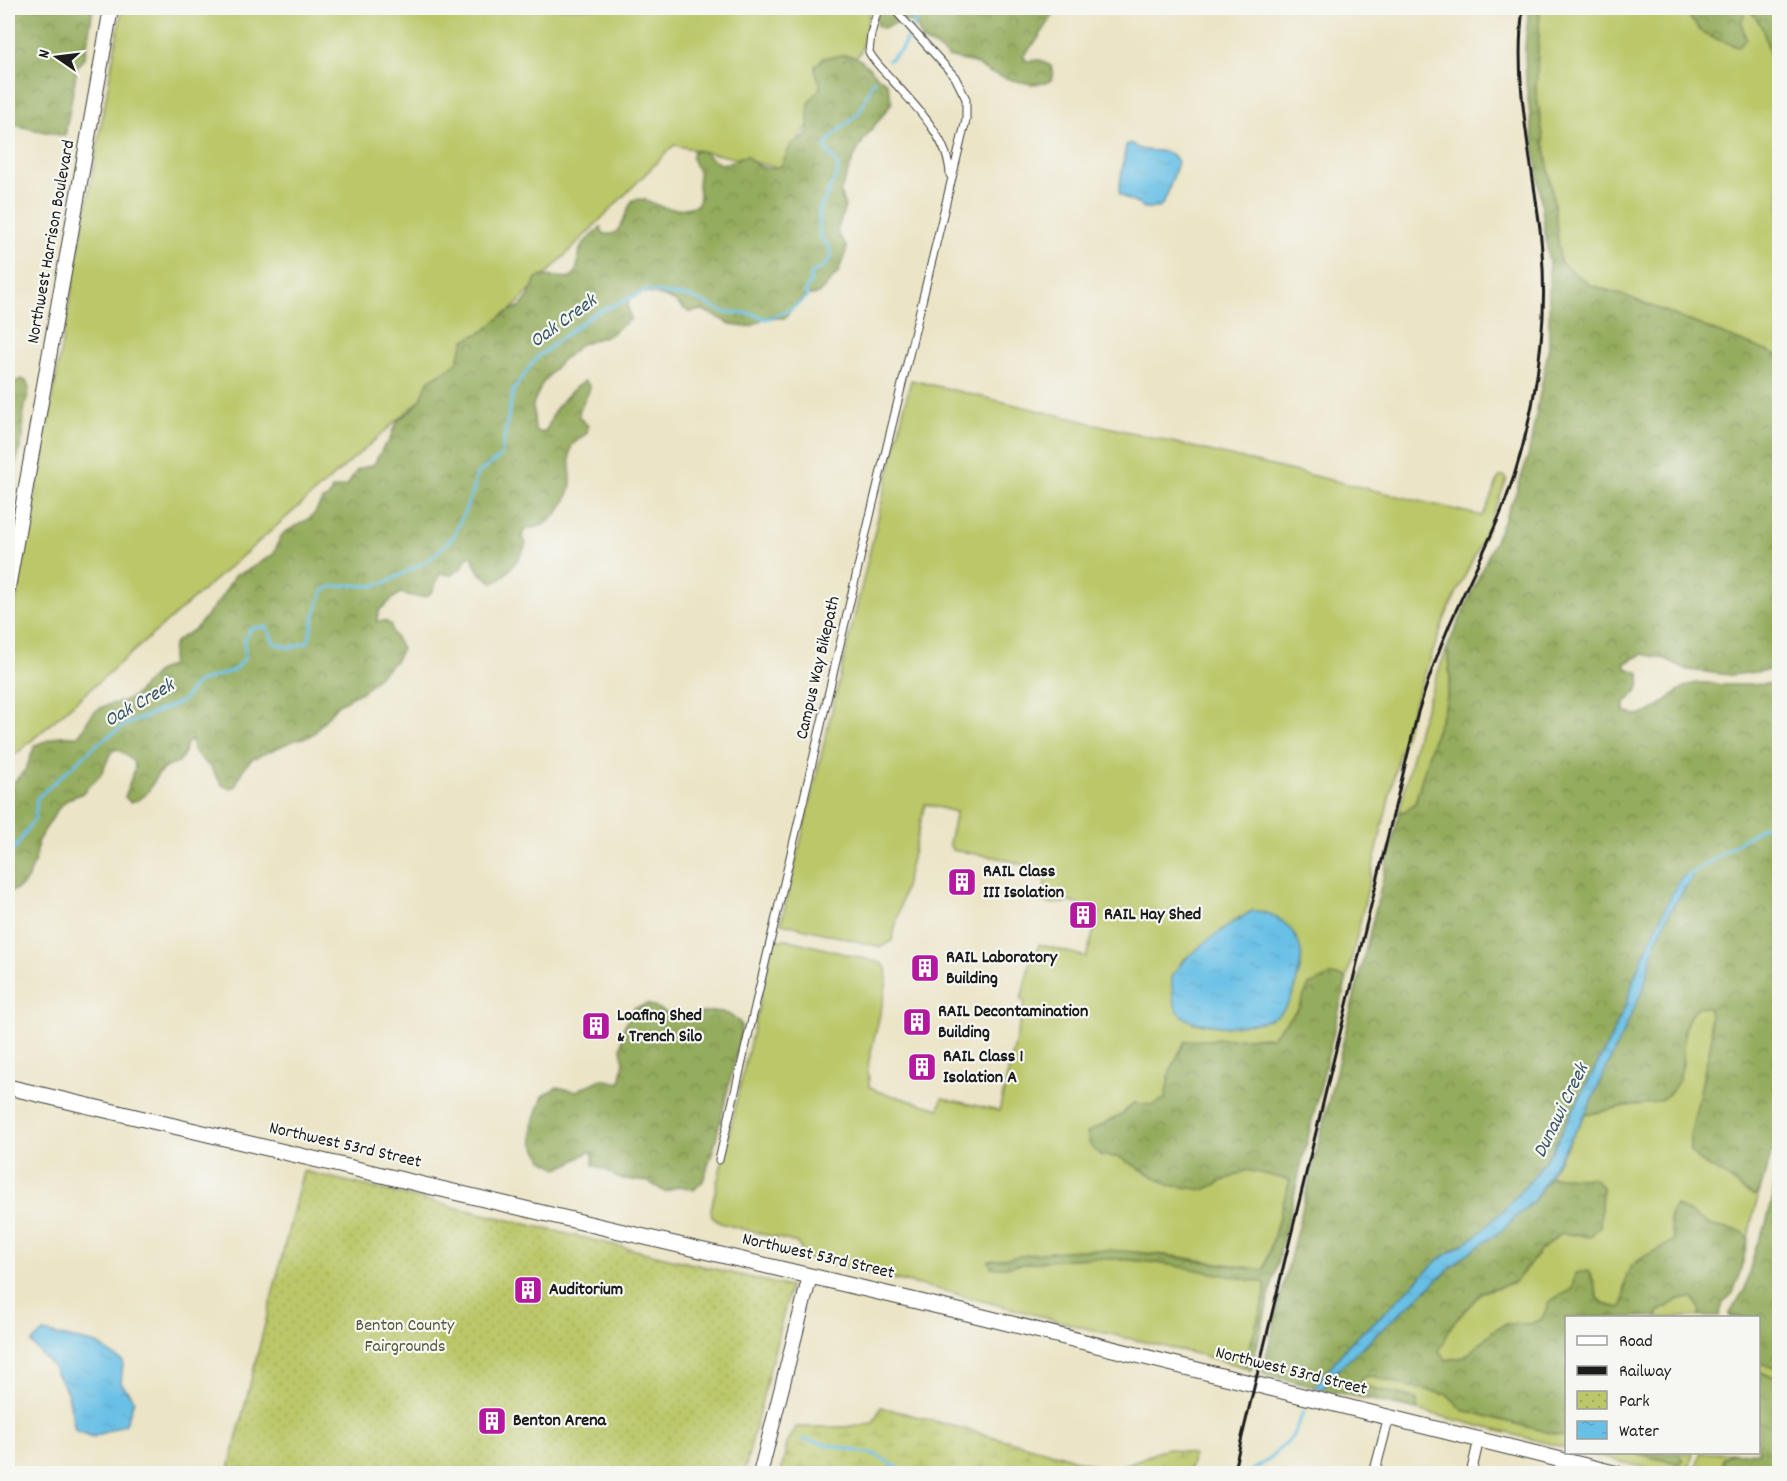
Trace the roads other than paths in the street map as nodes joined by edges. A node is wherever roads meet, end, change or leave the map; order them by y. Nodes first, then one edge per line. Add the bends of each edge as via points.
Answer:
1 (111, 8) edge
2 (878, 8) edge
3 (893, 8) edge
4 (950, 184) junction
5 (8, 588) edge
6 (8, 1087) edge
7 (719, 1160) dead end
8 (810, 1276) junction
9 (1389, 1417) junction
10 (1479, 1439) junction
11 (760, 1473) edge
12 (1374, 1473) edge
13 (1472, 1473) edge
14 (1618, 1473) edge

1 - 5 main road, Northwest Harrison Boulevard
2 - 4 street, Campus Way Bikepath via 869,52 936,136 950,166
3 - 4 street, Campus Way Bikepath via 955,77 966,99 966,120
4 - 7 street, Campus Way Bikepath
6 - 8 main road, Northwest 53rd Street
8 - 9 main road, Northwest 53rd Street
8 - 11 main road
9 - 10 main road, Northwest 53rd Street
9 - 12 street
10 - 13 street
10 - 14 main road, Northwest 53rd Street

